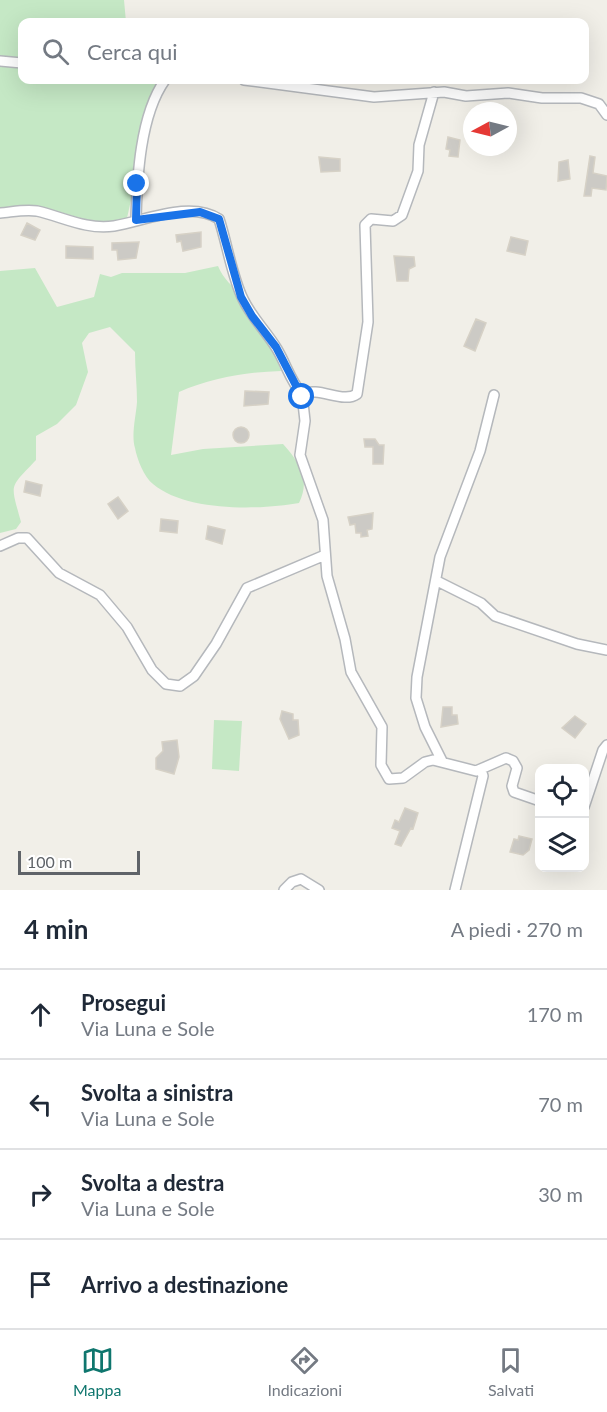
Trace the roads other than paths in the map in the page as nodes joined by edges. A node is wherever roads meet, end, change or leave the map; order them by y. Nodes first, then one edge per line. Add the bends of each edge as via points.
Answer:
1 (0, 61) edge
2 (18, 63) edge
3 (163, 84) edge
4 (275, 84) edge
5 (434, 92) junction
6 (607, 115) edge
7 (0, 213) edge
8 (136, 220) junction
9 (302, 394) junction
10 (494, 395) dead end
11 (0, 546) edge
12 (325, 555) junction
13 (437, 580) junction
14 (607, 650) edge
15 (607, 745) edge
16 (442, 761) junction
17 (481, 770) junction
18 (589, 794) edge
19 (535, 799) edge
20 (284, 890) edge
21 (319, 890) edge
22 (455, 890) edge

1 - 2 street
3 - 8 street via 143,143
4 - 5 street via 374,97
5 - 6 street via 590,99
5 - 9 street via 419,145 418,171 399,218 371,219 365,225 368,322 357,394 348,397 311,390
7 - 8 street via 38,212 92,226
8 - 9 street via 200,212 219,219 241,297 276,347
9 - 12 street via 305,421 300,455 322,520
10 - 13 street via 480,451 440,557
11 - 12 street via 27,538 59,573 100,595 127,627 152,670 166,684 180,686 194,676 216,644 247,588
12 - 16 street via 351,672 382,727 380,758 385,774 389,779 403,778 425,762
13 - 14 street via 482,603 495,616
13 - 16 street via 416,699
15 - 18 street
16 - 17 street
17 - 19 street via 501,758 510,759 517,768 514,792
17 - 22 street via 483,776
20 - 21 street via 302,879

